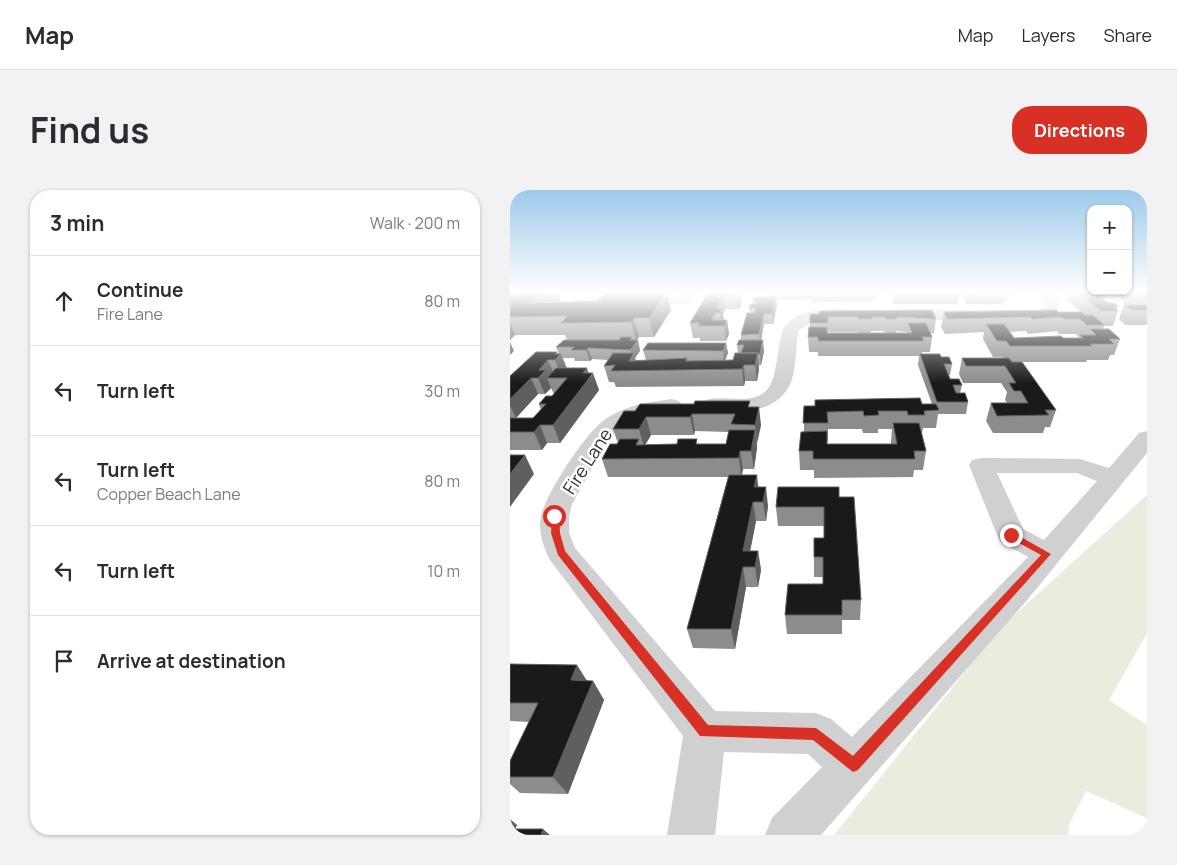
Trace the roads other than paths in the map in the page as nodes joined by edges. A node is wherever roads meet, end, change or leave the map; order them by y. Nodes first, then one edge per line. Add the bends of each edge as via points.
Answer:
1 (798, 323) edge
2 (1147, 438) edge
3 (1114, 478) junction
4 (1047, 554) junction
5 (705, 731) junction
6 (853, 765) junction
7 (691, 835) edge
8 (789, 835) edge

1 - 5 street, Fire Lane via 789,335 784,382 776,395 746,404 660,406 637,410 617,419 600,434 554,516 561,552
2 - 3 street
3 - 4 street
3 - 4 street via 1080,466 982,465 1011,535
4 - 6 street
5 - 6 street via 816,734
5 - 7 street
6 - 8 street

